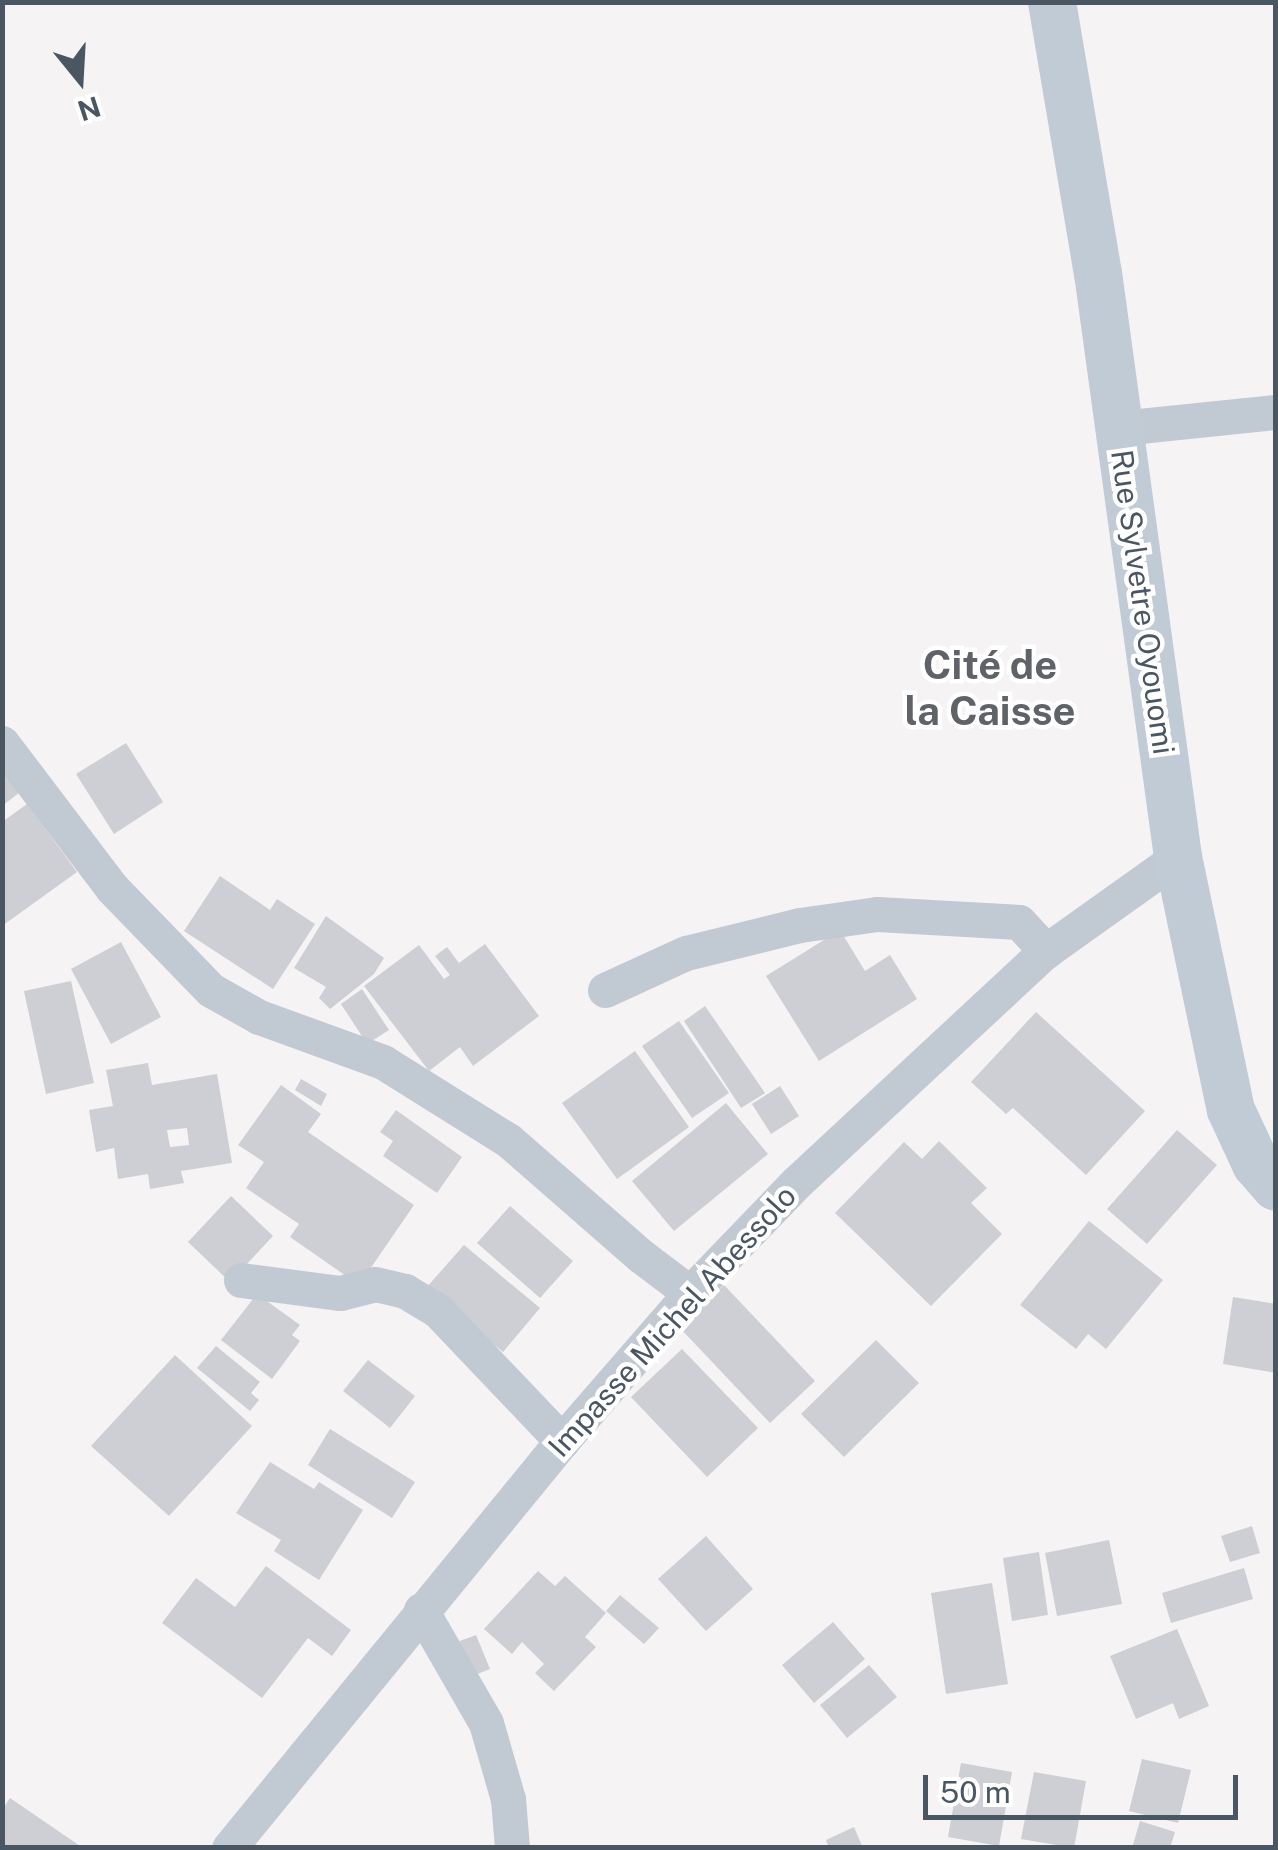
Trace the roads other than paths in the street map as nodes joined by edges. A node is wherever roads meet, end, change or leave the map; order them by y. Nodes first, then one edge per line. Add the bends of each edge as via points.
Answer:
1 (1052, 2) edge
2 (1276, 412) edge
3 (1120, 428) junction
4 (2, 742) edge
5 (1178, 857) junction
6 (1046, 951) junction
7 (605, 990) dead end
8 (1276, 1187) edge
9 (241, 1280) dead end
10 (690, 1293) junction
11 (562, 1441) junction
12 (421, 1610) junction
13 (228, 1848) edge
14 (512, 1848) edge

1 - 3 street, Rue Sylvetre Oyouomi
2 - 3 street
3 - 5 street, Rue Sylvetre Oyouomi
4 - 10 street via 112,888 211,990 259,1017 382,1062 508,1140
5 - 6 street, Impasse Michel Abessolo
5 - 8 street, Rue Sylvetre Oyouomi via 1231,1110 1256,1164
6 - 7 street via 1019,922 877,914 800,924 686,953
6 - 10 street, Impasse Michel Abessolo via 797,1182
9 - 11 street via 340,1293 375,1284 404,1291 438,1312
10 - 11 street, Impasse Michel Abessolo
11 - 12 street, Impasse Michel Abessolo
12 - 13 street, Impasse Michel Abessolo
12 - 14 street via 486,1722 508,1799

